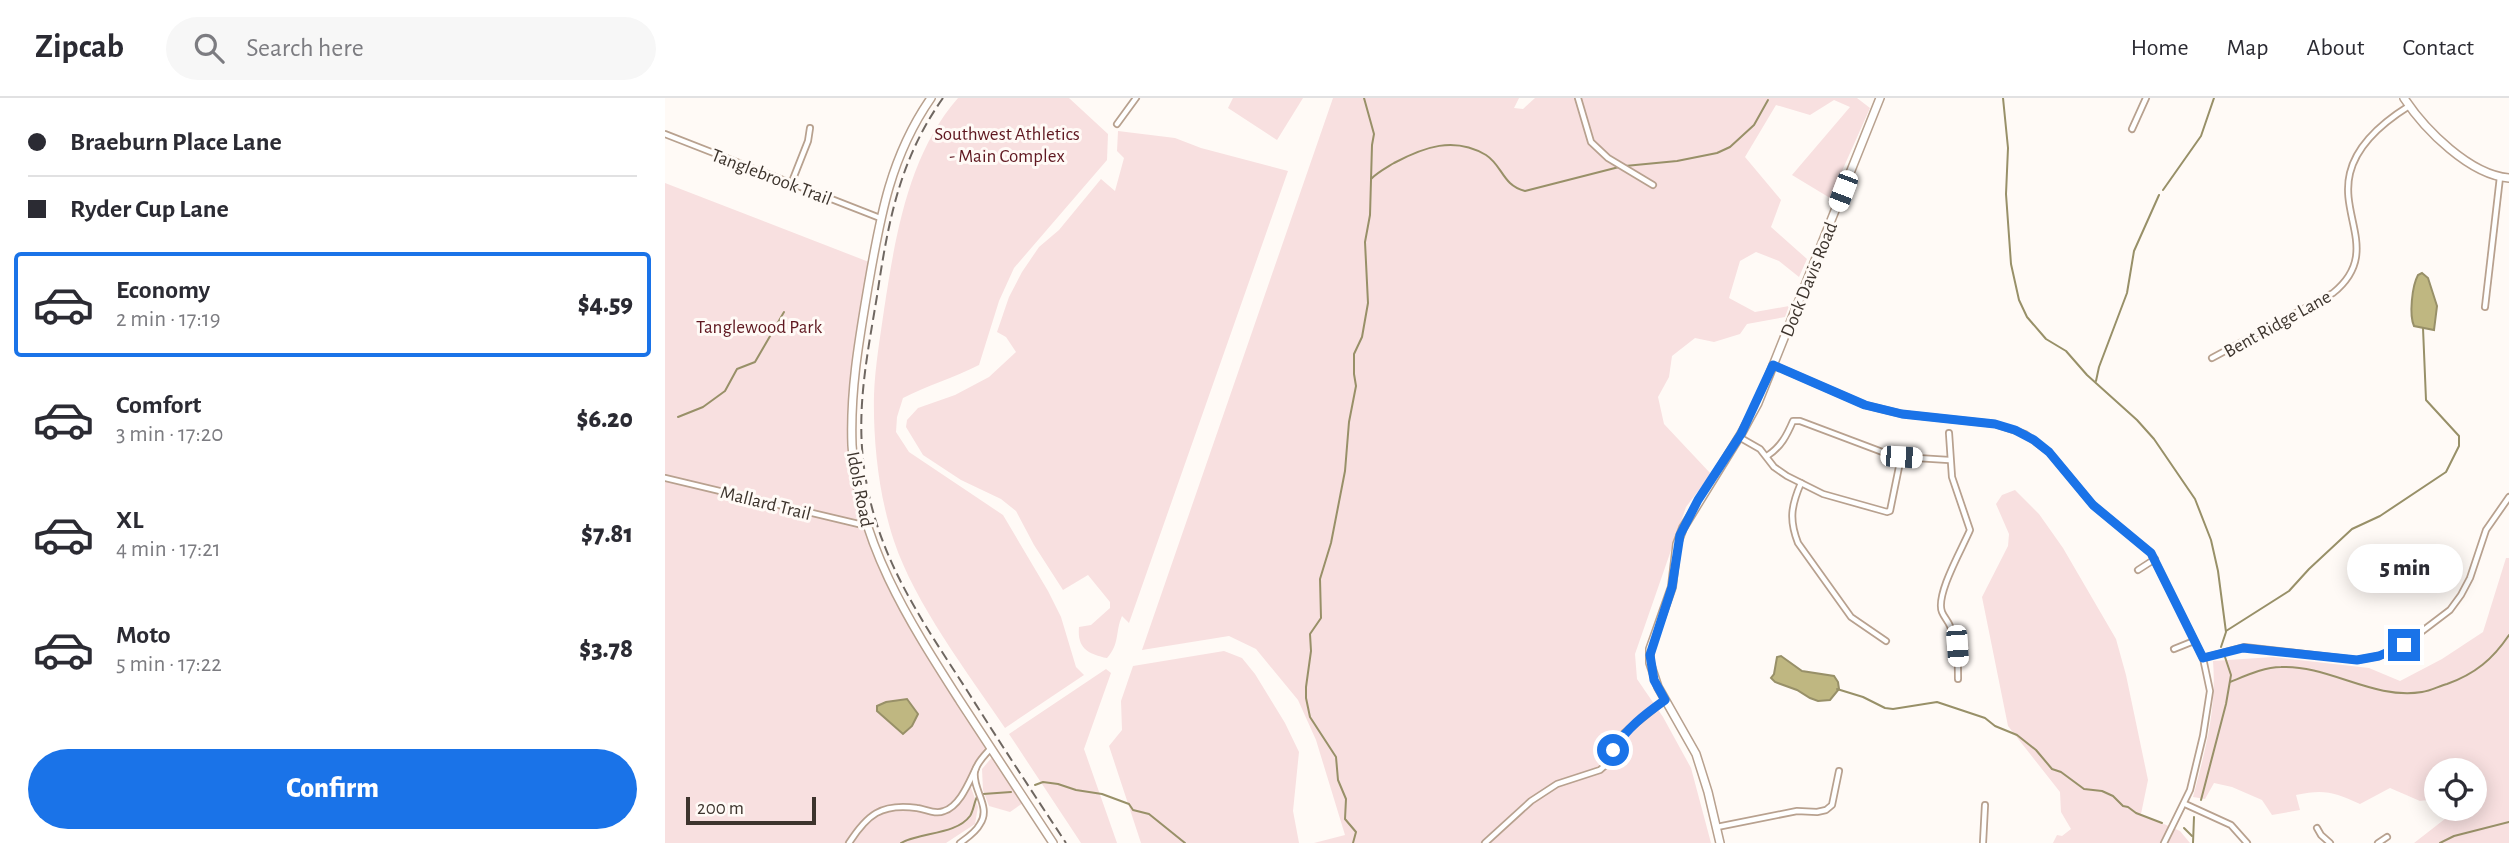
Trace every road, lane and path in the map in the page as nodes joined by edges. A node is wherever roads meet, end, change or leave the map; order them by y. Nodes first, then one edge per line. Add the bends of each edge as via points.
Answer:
1 (931, 98) edge
2 (1136, 98) edge
3 (1578, 98) edge
4 (1880, 98) edge
5 (2145, 98) edge
6 (2404, 98) edge
7 (2409, 106) junction
8 (1117, 124) dead end
9 (810, 128) dead end
10 (2131, 129) dead end
11 (665, 134) edge
12 (2505, 178) edge
13 (792, 184) junction
14 (1653, 185) dead end
15 (880, 218) junction
16 (2485, 307) dead end
17 (2212, 358) dead end
18 (1773, 365) junction
19 (1949, 433) dead end
20 (1739, 438) junction
21 (1767, 456) junction
22 (1901, 457) junction
23 (1949, 460) junction
24 (665, 478) edge
25 (1801, 483) junction
26 (2509, 497) edge
27 (867, 526) junction
28 (2155, 559) junction
29 (2138, 570) dead end
30 (1886, 641) dead end
31 (2194, 641) junction
32 (2174, 649) dead end
33 (2203, 658) junction
34 (1958, 680) dead end
35 (1665, 700) junction
36 (991, 748) junction
37 (976, 768) junction
38 (1839, 771) dead end
39 (2185, 804) junction
40 (1985, 805) dead end
41 (1717, 827) junction
42 (2317, 828) dead end
43 (2388, 837) dead end
44 (849, 843) edge
45 (960, 843) edge
46 (1053, 843) edge
47 (1485, 843) edge
48 (1720, 843) edge
49 (1983, 843) edge
50 (2164, 843) edge
51 (2247, 843) edge
52 (2330, 843) edge
53 (2378, 843) edge

1 - 15 street, Idols Road via 901,151
2 - 8 street
3 - 14 street via 1591,142
4 - 18 street, Dock Davis Road
5 - 10 street
6 - 7 street
7 - 12 street via 2469,164
7 - 17 street, Bent Ridge Lane via 2372,136 2353,160 2350,200 2357,252 2344,284
9 - 13 street
11 - 13 street, Tanglebrook Trail
12 - 16 street
13 - 15 street, Tanglebrook Trail
15 - 27 street, Idols Road via 853,382 852,446
18 - 20 street, Dock Davis Road
18 - 28 street via 1865,405 1902,414 1995,424 2025,434 2049,452 2093,505
19 - 23 street
20 - 21 street
20 - 35 street, Dock Davis Road via 1680,535 1672,587 1650,655 1654,680
21 - 22 street via 1776,451 1793,421 1800,421
21 - 25 street via 1774,467
22 - 23 street
22 - 25 street via 1887,512
23 - 34 street via 1970,530 1941,601 1941,612 1957,646
24 - 27 street, Mallard Trail
25 - 30 street via 1791,512 1798,543 1851,617
26 - 33 street via 2486,530 2462,595 2450,610 2404,645 2357,660 2243,648
27 - 36 street, Idols Road via 889,583
28 - 29 street
28 - 31 street
31 - 32 street
31 - 33 street
33 - 39 street via 2209,700
35 - 41 street, Dock Davis Road via 1696,754
35 - 47 street via 1624,733 1600,770 1557,784
36 - 37 street
36 - 46 street, Idols Road
37 - 44 street via 953,806 937,813 915,807 874,813
37 - 45 street via 984,816
38 - 41 street via 1832,804 1826,810
39 - 50 street
39 - 51 street via 2231,825
40 - 49 street
41 - 48 street, Dock Davis Road
42 - 52 street
43 - 53 street

